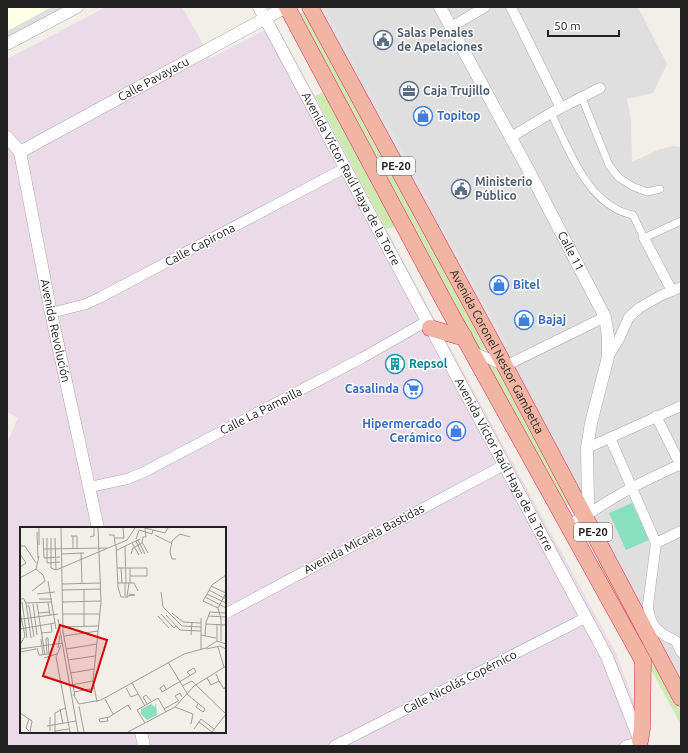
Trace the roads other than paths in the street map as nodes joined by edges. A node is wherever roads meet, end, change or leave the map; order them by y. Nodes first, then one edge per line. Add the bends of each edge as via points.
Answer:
1 (77, 7) edge
2 (259, 7) edge
3 (287, 7) edge
4 (310, 7) edge
5 (440, 7) edge
6 (485, 7) edge
7 (511, 7) edge
8 (265, 18) junction
9 (451, 27) junction
10 (7, 44) edge
11 (600, 88) dead end
12 (582, 98) junction
13 (561, 108) junction
14 (551, 113) junction
15 (7, 137) edge
16 (511, 137) junction
17 (20, 152) junction
18 (345, 168) junction
19 (660, 189) dead end
20 (681, 221) edge
21 (644, 238) junction
22 (676, 289) edge
23 (51, 313) junction
24 (605, 317) junction
25 (428, 324) junction
26 (464, 336) junction
27 (474, 352) junction
28 (608, 357) junction
29 (505, 366) junction
30 (681, 406) edge
31 (656, 416) junction
32 (610, 438) junction
33 (587, 448) junction
34 (504, 465) junction
35 (681, 465) edge
36 (90, 487) junction
37 (631, 488) junction
38 (577, 502) junction
39 (559, 510) junction
40 (585, 517) junction
41 (568, 526) junction
42 (98, 527) edge
43 (681, 531) edge
44 (656, 543) junction
45 (600, 547) junction
46 (584, 556) junction
47 (226, 613) edge
48 (585, 618) junction
49 (681, 652) edge
50 (681, 696) edge
51 (141, 733) edge
52 (636, 744) edge
53 (144, 746) edge
54 (334, 746) edge

1 - 10 street
2 - 8 street, Avenida Víctor Raúl Haya de la Torre
3 - 8 street, Calle Pavayacu
3 - 26 highway, Avenida Coronel Nestor Gambetta / PE-20
4 - 29 highway, Avenida Coronel Nestor Gambetta / PE-20
5 - 9 street, Calle 11
6 - 9 street
7 - 13 street
8 - 17 street, Calle Pavayacu
8 - 18 street, Avenida Víctor Raúl Haya de la Torre
9 - 16 street, Calle 11
11 - 12 street
12 - 13 street
12 - 19 street via 609,165 619,178 646,192
13 - 14 street
14 - 16 street
14 - 21 street via 571,156 587,182 596,194 614,209 633,215
15 - 17 street
16 - 24 street, Calle 11
17 - 23 street, Avenida Revolución
18 - 23 street, Calle Capirona via 101,297 86,304
18 - 25 street, Avenida Víctor Raúl Haya de la Torre
20 - 21 street
21 - 22 street
22 - 28 street via 639,308 629,317
23 - 36 street, Avenida Revolución
24 - 28 street, Calle 11
24 - 29 street
25 - 26 highway
25 - 34 street, Avenida Víctor Raúl Haya de la Torre
25 - 36 street, Calle La Pampilla via 142,473
26 - 27 highway, Avenida Coronel Nestor Gambetta / PE-20
27 - 29 street
27 - 39 highway, Avenida Coronel Nestor Gambetta / PE-20
28 - 33 street, Calle 11
29 - 38 highway, Avenida Coronel Nestor Gambetta / PE-20
30 - 31 street
31 - 32 street
31 - 35 street
32 - 33 street
32 - 37 street
33 - 40 street, Calle 11 via 588,506
34 - 47 street, Avenida Micaela Bastidas
34 - 48 street, Avenida Víctor Raúl Haya de la Torre
35 - 37 street
36 - 42 street, Avenida Revolución
37 - 40 street
37 - 44 street
38 - 39 highway via 572,508
38 - 40 highway, Avenida Coronel Nestor Gambetta / PE-20
39 - 41 highway, Avenida Coronel Nestor Gambetta / PE-20
40 - 41 street
40 - 45 highway, Avenida Coronel Nestor Gambetta / PE-20
41 - 46 highway, Avenida Coronel Nestor Gambetta / PE-20
43 - 44 street
44 - 49 street via 649,614 657,630 676,641
45 - 46 highway via 591,548
45 - 50 highway, Avenida Coronel Nestor Gambetta / PE-20
46 - 52 highway, Avenida Coronel Nestor Gambetta / PE-20 via 643,661 642,729
48 - 52 street, Avenida Víctor Raúl Haya de la Torre via 612,670
48 - 54 street, Calle Nicolás Copérnico
51 - 53 street

